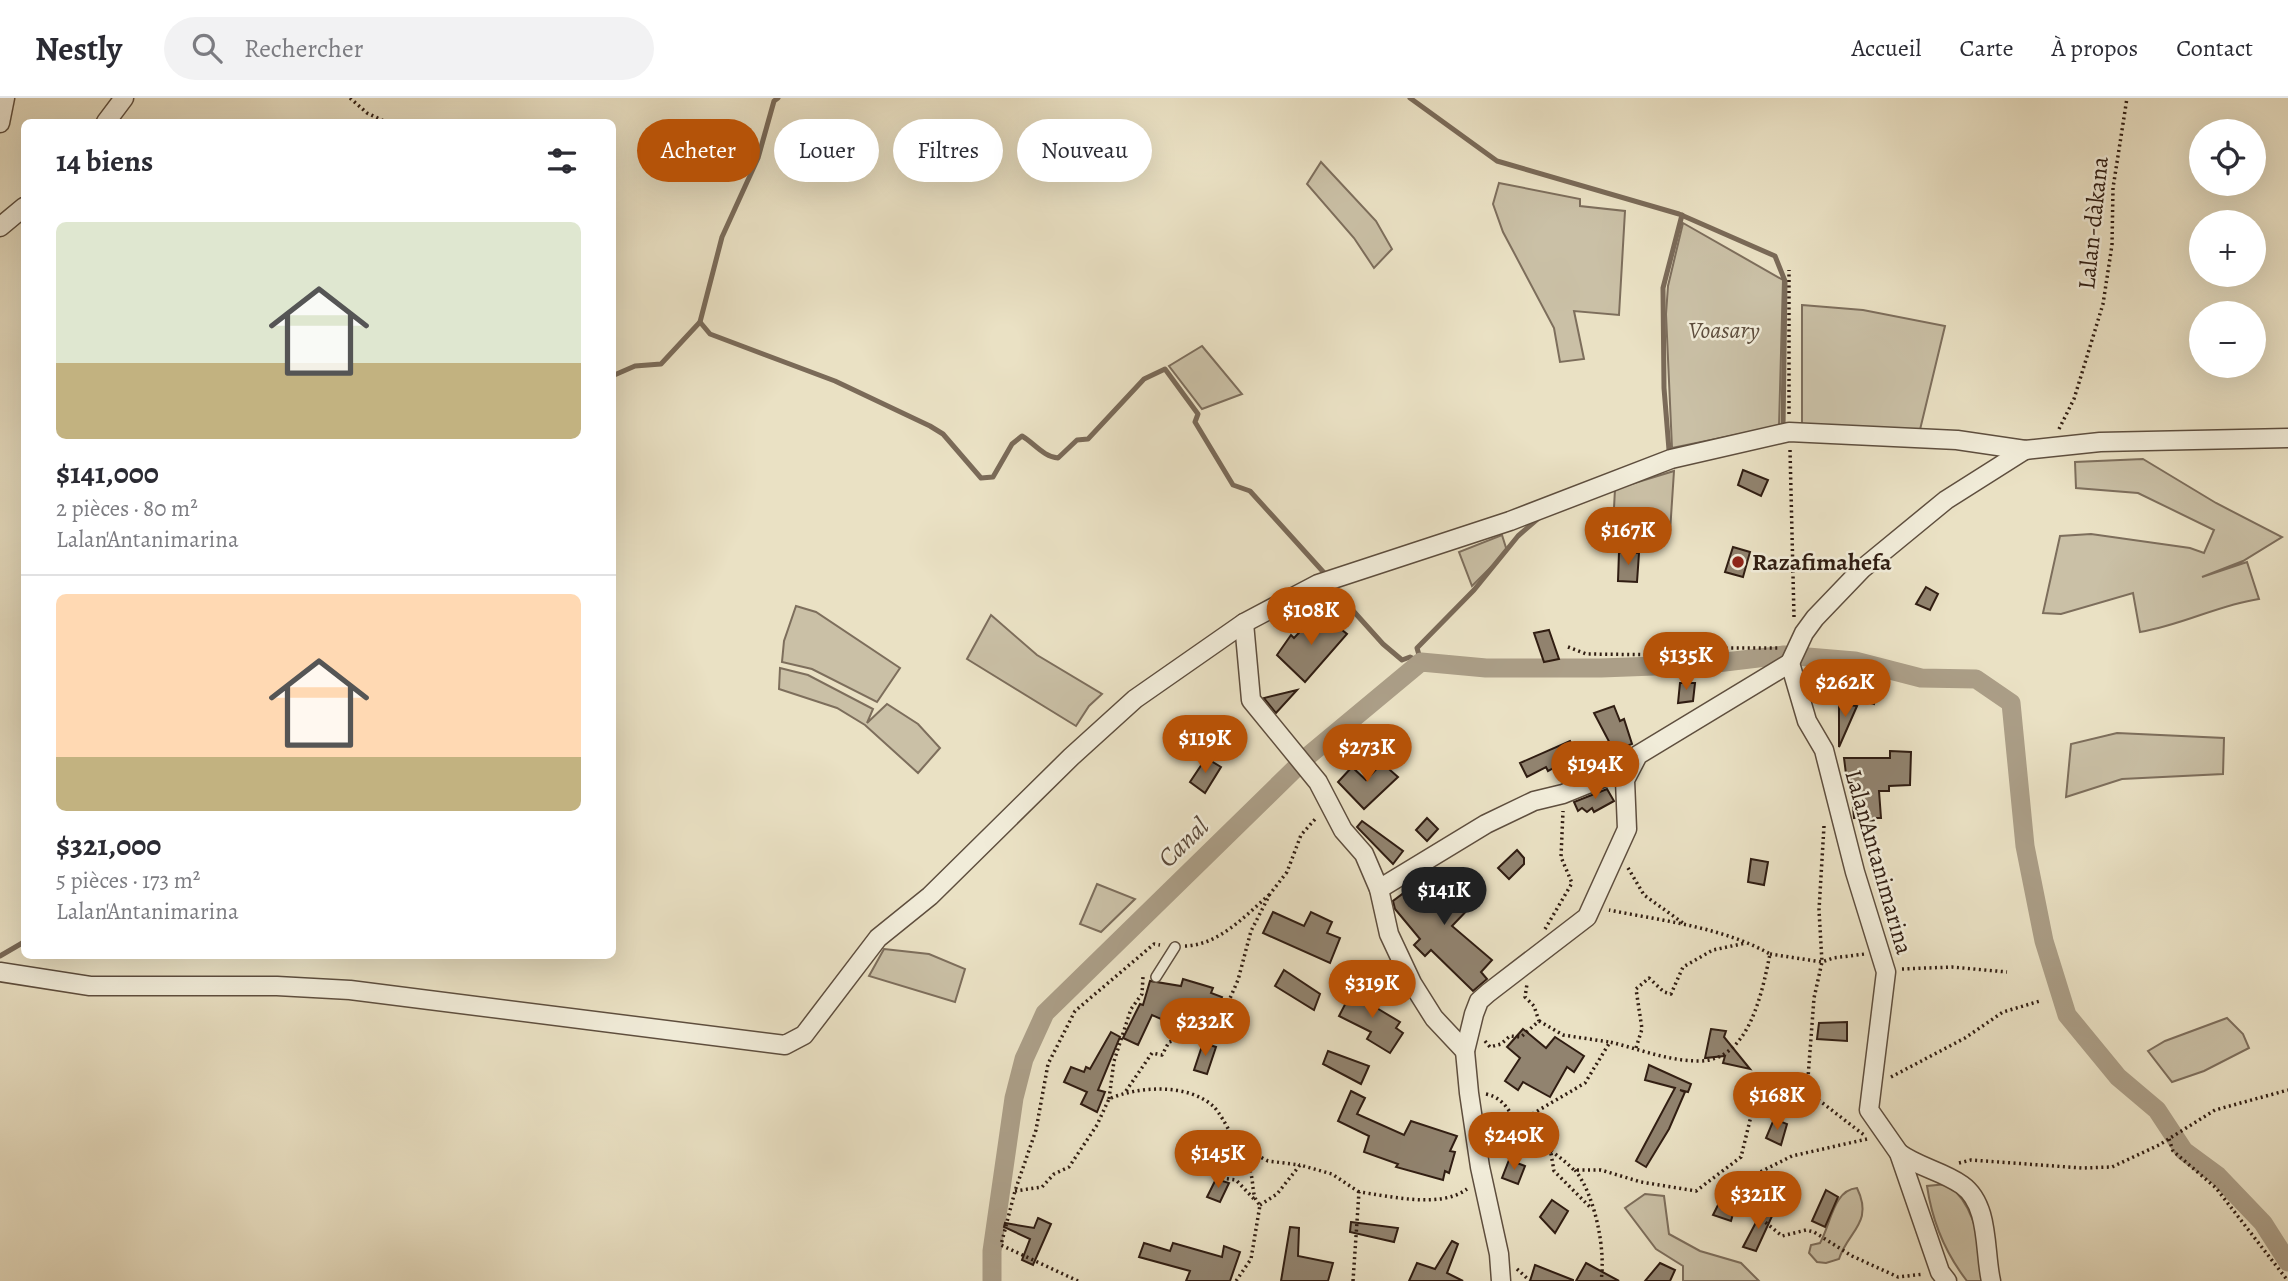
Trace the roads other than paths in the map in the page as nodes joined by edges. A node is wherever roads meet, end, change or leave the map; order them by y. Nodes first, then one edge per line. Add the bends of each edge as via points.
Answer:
1 (5, 98) edge
2 (124, 98) edge
3 (108, 119) edge
4 (0, 122) edge
5 (21, 210) edge
6 (0, 227) edge
7 (2288, 438) edge
8 (2025, 450) junction
9 (1244, 623) junction
10 (1793, 654) junction
11 (1638, 755) junction
12 (1379, 889) junction
13 (1175, 947) dead end
14 (0, 972) edge
15 (1156, 977) road end
16 (1465, 1051) junction
17 (1899, 1153) junction
18 (1944, 1276) edge
19 (1501, 1281) edge
20 (1991, 1281) edge

1 - 4 street
2 - 3 street
5 - 6 street
7 - 8 street via 2100,442
8 - 9 street via 1956,440 1789,432 1671,459 1510,521 1318,584
8 - 10 street via 1946,499 1862,569 1815,618
9 - 12 street via 1251,701 1318,782 1343,830 1364,854
9 - 14 street via 1135,699 1080,749 930,896 878,939 804,1035 785,1045 350,990 90,986
10 - 11 street
10 - 17 street, Lalan'Antanimarina via 1807,721 1824,750 1854,872 1886,972 1869,1110
11 - 12 street via 1605,777 1534,801 1486,824
11 - 16 street via 1625,780 1627,829 1587,917 1479,1001
12 - 16 street via 1389,934 1412,983 1434,1018
13 - 15 lane
16 - 19 street
17 - 18 street, Lalan'Antanimarina
17 - 20 street via 1963,1185 1974,1198 1986,1236

